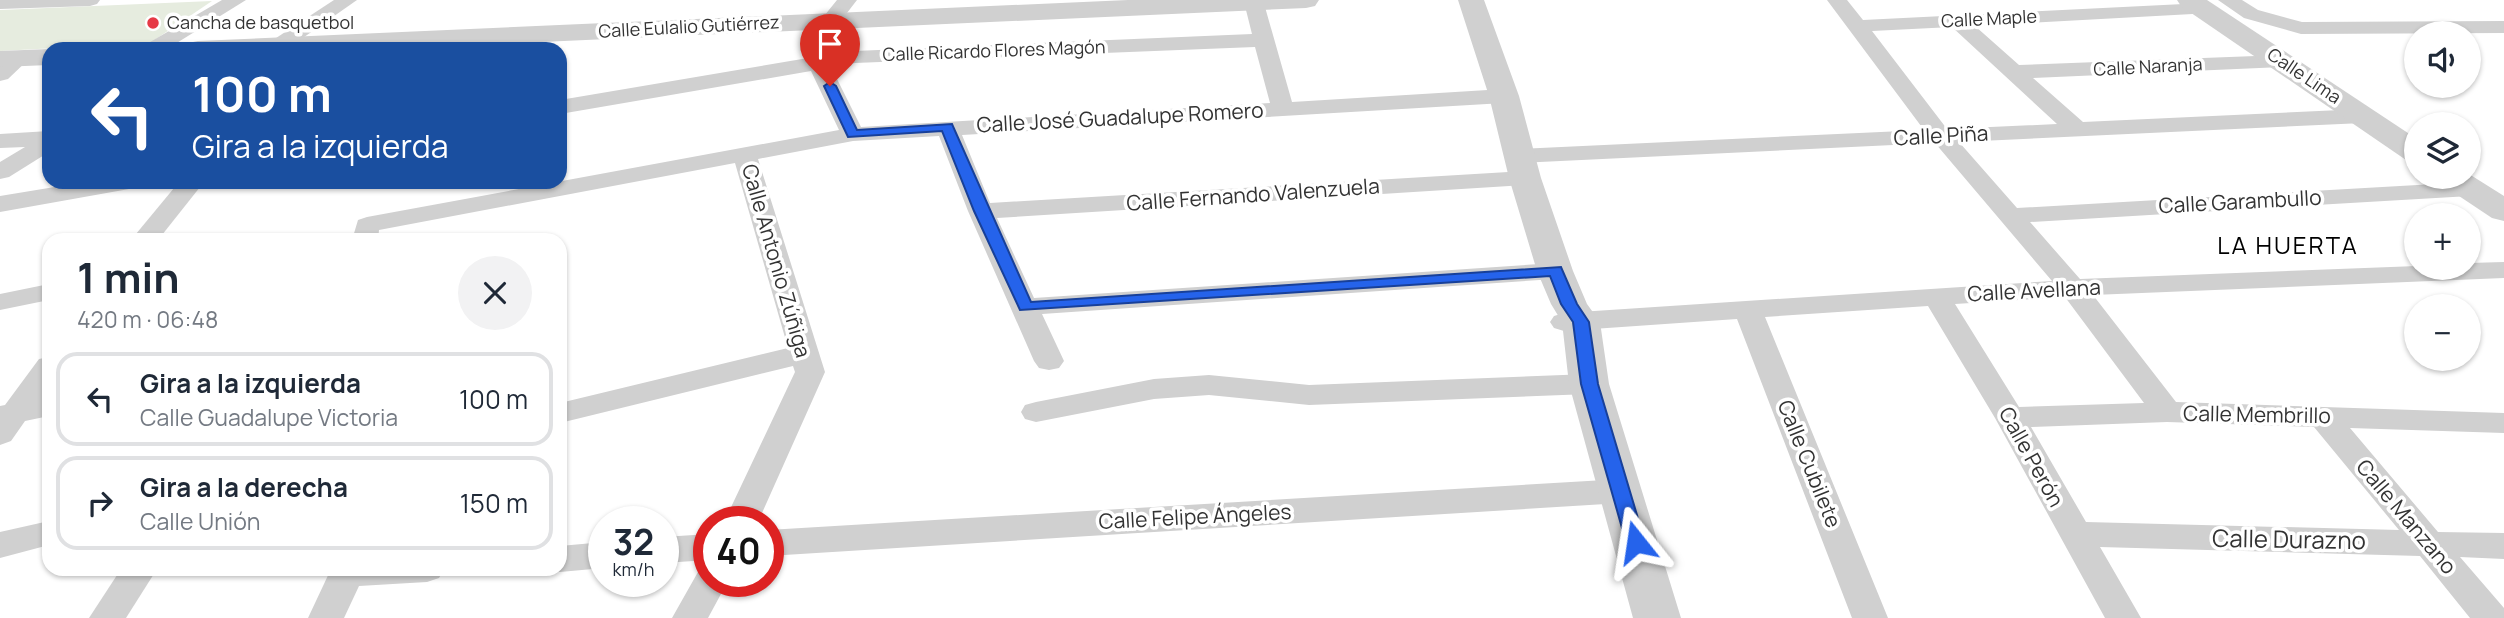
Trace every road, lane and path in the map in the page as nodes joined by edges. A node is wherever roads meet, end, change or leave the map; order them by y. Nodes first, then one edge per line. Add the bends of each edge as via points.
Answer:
1 (90, 0) edge
2 (236, 0) edge
3 (347, 0) edge
4 (847, 0) edge
5 (1306, 0) edge
6 (1471, 0) edge
7 (1837, 0) edge
8 (1254, 2) junction
9 (0, 3) edge
10 (2207, 3) edge
11 (1068, 5) edge
12 (830, 21) junction
13 (1957, 21) junction
14 (1857, 26) junction
15 (2504, 27) edge
16 (1265, 40) junction
17 (164, 42) edge
18 (282, 42) edge
19 (496, 42) edge
20 (42, 58) edge
21 (2282, 61) junction
22 (818, 62) junction
23 (6, 64) edge
24 (2014, 72) junction
25 (1504, 96) junction
26 (567, 106) edge
27 (1283, 110) junction
28 (2363, 116) junction
29 (947, 127) junction
30 (2078, 130) junction
31 (853, 134) junction
32 (1941, 136) junction
33 (42, 140) edge
34 (0, 141) edge
35 (2404, 144) edge
36 (42, 145) edge
37 (744, 153) junction
38 (1522, 167) junction
39 (0, 172) edge
40 (2404, 187) edge
41 (88, 189) edge
42 (186, 189) edge
43 (2470, 189) edge
44 (0, 204) edge
45 (981, 211) junction
46 (2504, 211) edge
47 (2010, 216) junction
48 (366, 232) edge
49 (150, 233) edge
50 (2504, 270) edge
51 (2073, 288) junction
52 (42, 293) edge
53 (1937, 297) junction
54 (0, 302) edge
55 (1567, 305) junction
56 (1026, 307) junction
57 (1748, 310) junction
58 (803, 354) junction
59 (1049, 360) dead end
60 (42, 375) edge
61 (1579, 385) junction
62 (42, 409) edge
63 (567, 410) edge
64 (1036, 412) dead end
65 (2167, 412) junction
66 (2322, 416) junction
67 (2010, 418) junction
68 (5, 422) edge
69 (2504, 423) edge
70 (1610, 492) junction
71 (748, 506) edge
72 (2074, 534) junction
73 (42, 535) edge
74 (784, 542) edge
75 (2428, 543) junction
76 (0, 545) edge
77 (2504, 546) edge
78 (588, 556) edge
79 (567, 558) edge
80 (135, 576) edge
81 (345, 576) edge
82 (701, 597) edge
83 (107, 618) edge
84 (326, 618) edge
85 (690, 618) edge
86 (1634, 618) edge
87 (1657, 618) edge
88 (1870, 618) edge
89 (2123, 618) edge
90 (2491, 618) edge

1 - 9 street
2 - 17 street
3 - 18 street
4 - 12 street
5 - 8 street, Calle Eulalio Gutiérrez
6 - 25 street
7 - 14 street
8 - 11 street, Calle Eulalio Gutiérrez
8 - 16 street
10 - 13 street, Calle Maple
10 - 15 street via 2301,28
10 - 21 street, Calle Lima
11 - 12 street, Calle Eulalio Gutiérrez
12 - 19 street, Calle Eulalio Gutiérrez
12 - 22 street
13 - 14 street, Calle Maple
13 - 24 street
14 - 32 street
16 - 22 street, Calle Ricardo Flores Magón
16 - 27 street
20 - 23 street
21 - 24 street, Calle Naranja
21 - 28 street, Calle Lima
22 - 26 street, Calle Ricardo Flores Magón
22 - 31 street
24 - 30 street
25 - 27 street, Calle José Guadalupe Romero
25 - 38 street
27 - 29 street, Calle José Guadalupe Romero
28 - 30 street, Calle Piña
28 - 35 street, Calle Lima
29 - 31 street, Calle José Guadalupe Romero
29 - 45 street
30 - 32 street, Calle Piña
31 - 37 street, Calle José Guadalupe Romero
32 - 38 street, Calle Piña
32 - 47 street
33 - 34 street
36 - 39 street
37 - 48 street, Calle José Guadalupe Romero
37 - 58 street, Calle Antonio Zúñiga
38 - 45 street, Calle Fernando Valenzuela
38 - 55 street
40 - 47 street, Calle Garambullo
41 - 44 street
42 - 49 street
43 - 46 street
45 - 56 street
47 - 51 street
50 - 51 street, Calle Avellana
51 - 53 street, Calle Avellana
51 - 65 street
52 - 54 street
53 - 57 street, Calle Avellana
53 - 67 street, Calle Perón
55 - 56 street, Calle Avellana
55 - 57 street, Calle Avellana
55 - 61 street
56 - 59 street
57 - 88 street, Calle Cubilete
58 - 63 street
58 - 71 street, Calle Antonio Zúñiga via 810,372
60 - 68 street
61 - 64 street via 1309,395 1209,385 1154,389
61 - 70 street
62 - 68 street
65 - 66 street, Calle Membrillo
65 - 67 street, Calle Membrillo
66 - 69 street, Calle Membrillo
66 - 75 street, Calle Manzano
67 - 72 street, Calle Perón
70 - 74 street, Calle Felipe Ángeles
70 - 86 street
70 - 87 street
72 - 75 street, Calle Durazno
72 - 89 street, Calle Perón
73 - 76 street
75 - 77 street, Calle Durazno
75 - 90 street, Calle Manzano
78 - 79 street
80 - 83 street
81 - 84 street
82 - 85 street

